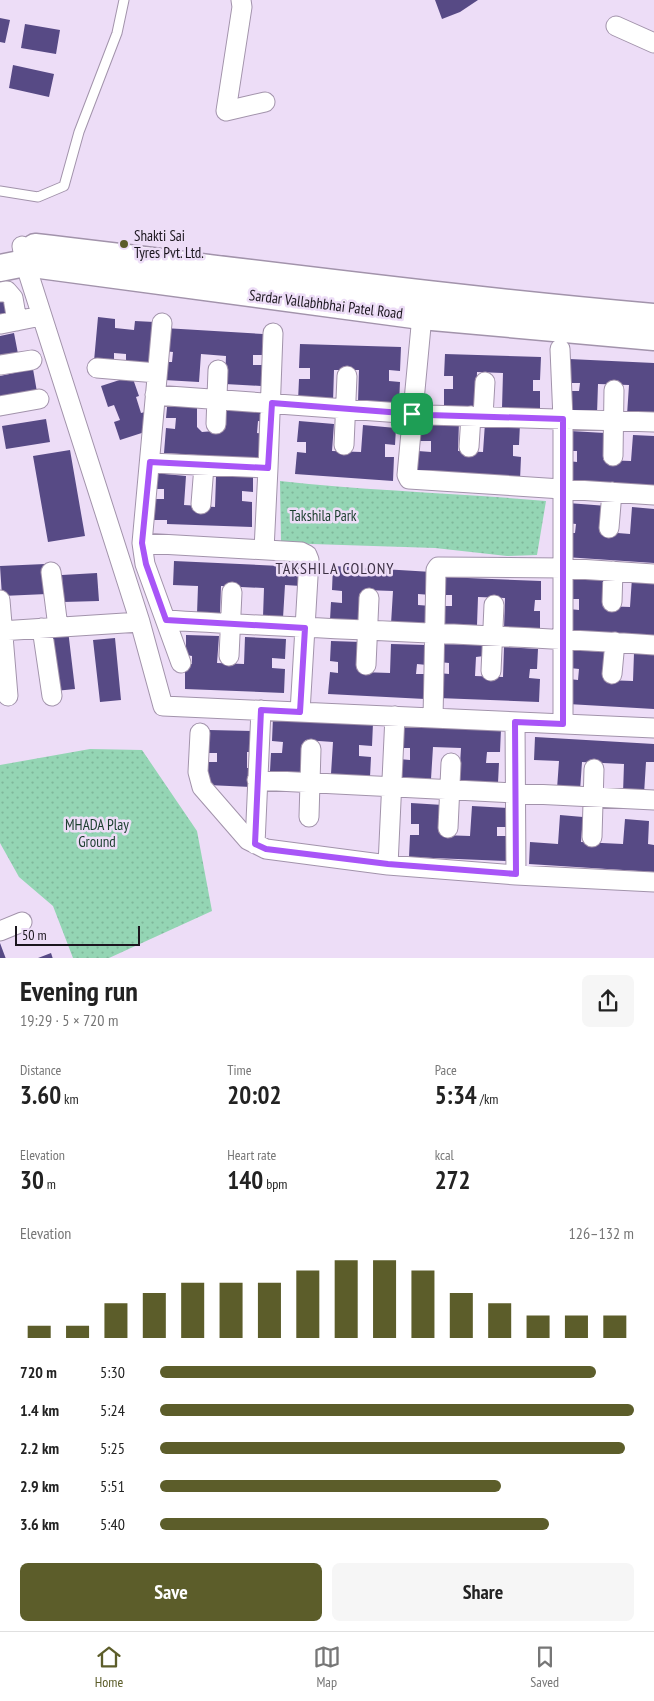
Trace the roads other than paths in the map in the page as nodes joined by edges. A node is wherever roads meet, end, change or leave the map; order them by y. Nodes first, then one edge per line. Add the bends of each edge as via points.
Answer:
1 (124, 0) edge
2 (241, 0) edge
3 (616, 26) dead end
4 (654, 43) edge
5 (265, 102) dead end
6 (0, 192) edge
7 (12, 257) edge
8 (0, 292) edge
9 (423, 304) junction
10 (41, 316) junction
11 (654, 317) edge
12 (162, 323) dead end
13 (7, 327) edge
14 (273, 333) dead end
15 (654, 337) edge
16 (560, 349) dead end
17 (32, 360) dead end
18 (0, 365) edge
19 (98, 368) dead end
20 (218, 370) dead end
21 (158, 373) junction
22 (347, 376) dead end
23 (485, 382) dead end
24 (614, 390) dead end
25 (155, 395) junction
26 (39, 399) dead end
27 (217, 399) junction
28 (272, 403) junction
29 (0, 406) edge
30 (346, 409) junction
31 (412, 414) junction
32 (477, 416) junction
33 (563, 419) junction
34 (613, 420) junction
35 (654, 422) edge
36 (216, 424) dead end
37 (344, 445) dead end
38 (469, 447) dead end
39 (613, 456) dead end
40 (150, 462) junction
41 (204, 466) junction
42 (268, 468) junction
43 (563, 488) junction
44 (612, 492) junction
45 (654, 495) edge
46 (201, 504) dead end
47 (609, 528) dead end
48 (142, 543) junction
49 (264, 550) junction
50 (563, 568) junction
51 (51, 572) dead end
52 (613, 572) junction
53 (654, 574) edge
54 (232, 592) dead end
55 (369, 598) dead end
56 (0, 600) edge
57 (612, 602) dead end
58 (494, 605) dead end
59 (166, 620) junction
60 (140, 622) junction
61 (231, 624) junction
62 (50, 628) junction
63 (305, 628) junction
64 (1, 631) edge
65 (368, 631) junction
66 (436, 634) junction
67 (492, 636) junction
68 (563, 639) junction
69 (615, 642) junction
70 (654, 645) edge
71 (229, 656) dead end
72 (181, 663) dead end
73 (366, 665) dead end
74 (490, 671) dead end
75 (612, 674) dead end
76 (8, 696) dead end
77 (52, 696) dead end
78 (261, 710) junction
79 (300, 712) junction
80 (395, 716) junction
81 (433, 718) junction
82 (515, 722) junction
83 (563, 724) junction
84 (654, 728) edge
85 (200, 733) dead end
86 (311, 749) dead end
87 (451, 763) dead end
88 (594, 769) dead end
89 (257, 780) junction
90 (310, 782) junction
91 (392, 786) junction
92 (450, 790) junction
93 (516, 794) junction
94 (593, 798) junction
95 (654, 800) edge
96 (309, 817) dead end
97 (448, 828) dead end
98 (592, 837) dead end
99 (255, 844) junction
100 (388, 864) junction
101 (516, 874) junction
102 (654, 882) edge
103 (22, 922) dead end
104 (0, 932) edge

1 - 6 lane via 117,33 78,132 64,186 38,197
2 - 5 street via 226,111
3 - 4 street
7 - 9 main road, Sardar Vallabhbhai Patel Road
7 - 10 street
8 - 13 street via 8,291 12,295
9 - 11 main road, Sardar Vallabhbhai Patel Road via 497,302
9 - 15 main road, Sardar Vallabhbhai Patel Road
9 - 31 street
10 - 13 street
10 - 60 street
12 - 21 street
14 - 28 street
16 - 33 street
17 - 18 street
19 - 21 street
20 - 27 street
21 - 25 street
22 - 30 street
23 - 32 street
24 - 34 street
25 - 27 street
25 - 40 street
26 - 29 street
27 - 28 street
27 - 36 street
28 - 30 street
28 - 42 street
30 - 31 street
30 - 37 street
31 - 32 street
31 - 43 street via 409,479
32 - 33 street
32 - 38 street
33 - 34 street
33 - 43 street
34 - 35 street
34 - 39 street
40 - 41 street
40 - 48 street
41 - 42 street
41 - 46 street
42 - 49 street
43 - 44 street
43 - 50 street
44 - 45 street
44 - 47 street
48 - 49 street
48 - 59 street
49 - 63 street via 307,555
50 - 52 street
50 - 66 street via 438,567
50 - 68 street
51 - 62 street
52 - 53 street
52 - 57 street
54 - 61 street
55 - 65 street
56 - 64 street
58 - 67 street
59 - 61 street
59 - 72 street
60 - 62 street
60 - 78 street via 163,706
61 - 63 street
61 - 71 street
62 - 64 street
62 - 77 street
63 - 65 street
63 - 79 street
64 - 76 street
65 - 66 street
65 - 73 street
66 - 67 street
66 - 81 street
67 - 68 street
67 - 74 street
68 - 69 street
68 - 83 street
69 - 70 street
69 - 75 street
78 - 79 street
78 - 89 street
79 - 80 street
80 - 81 street
80 - 91 street
81 - 82 street
82 - 83 street
82 - 93 street
83 - 84 street
85 - 99 street via 198,772 202,787
86 - 90 street
87 - 92 street
88 - 94 street
89 - 90 street
89 - 99 street
90 - 91 street
90 - 96 street
91 - 92 street
91 - 100 street
92 - 93 street
92 - 97 street
93 - 94 street
93 - 101 street
94 - 95 street
94 - 98 street
99 - 100 street via 266,849
100 - 101 street
101 - 102 street
103 - 104 street

